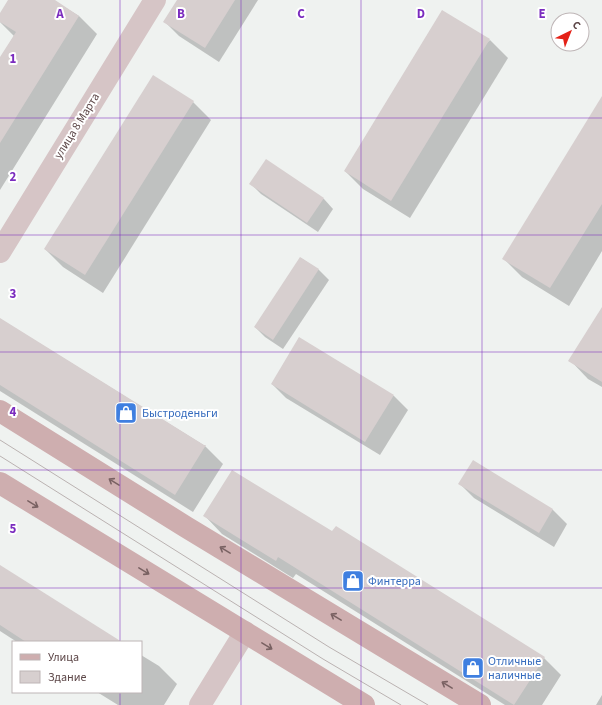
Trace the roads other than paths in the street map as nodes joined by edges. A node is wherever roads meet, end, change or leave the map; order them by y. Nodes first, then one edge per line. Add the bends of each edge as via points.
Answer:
1 (154, 0) edge
2 (0, 252) edge
3 (0, 411) edge
4 (0, 483) edge
5 (245, 632) junction
6 (200, 705) edge
7 (364, 705) edge
8 (480, 705) edge

1 - 2 street, улица 8 Марта
8 -> 3 main road
4 -> 5 main road
5 - 6 street
5 -> 7 main road

